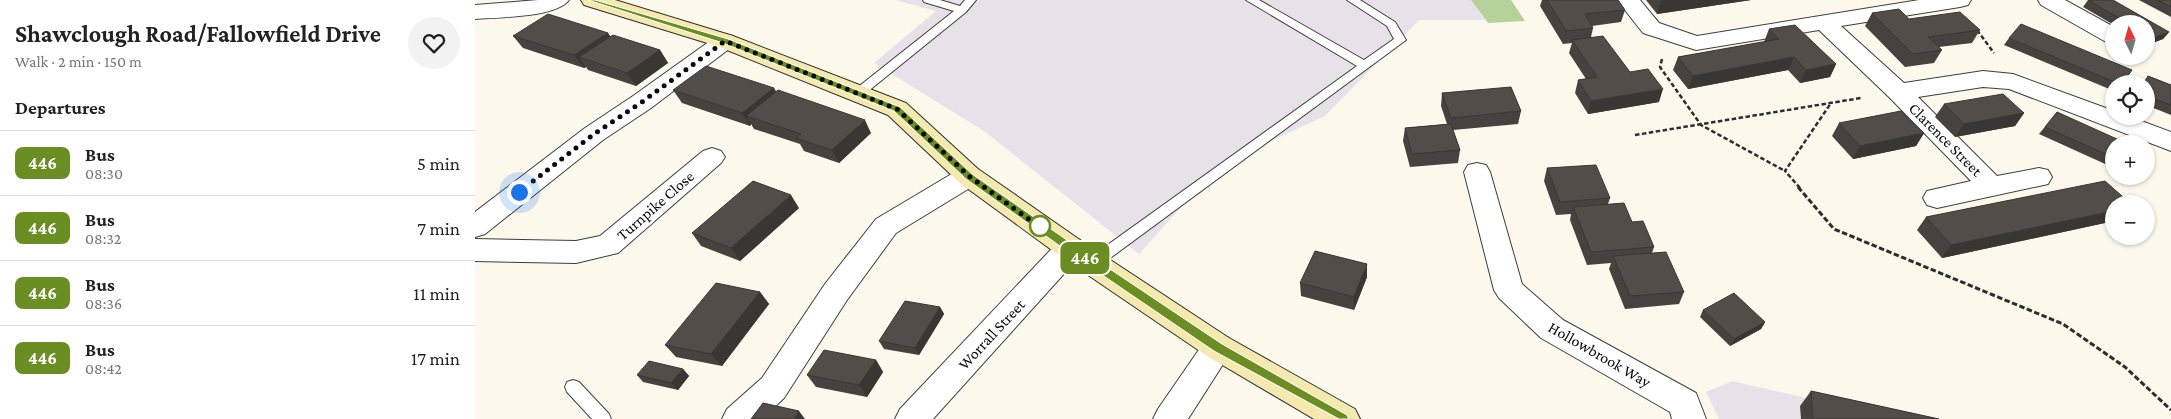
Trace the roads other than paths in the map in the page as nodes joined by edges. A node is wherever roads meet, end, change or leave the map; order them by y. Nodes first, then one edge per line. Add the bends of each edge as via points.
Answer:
1 (558, 0) edge
2 (592, 0) edge
3 (928, 0) edge
4 (971, 0) edge
5 (1251, 0) edge
6 (1352, 0) edge
7 (1628, 0) edge
8 (1960, 0) edge
9 (2049, 0) edge
10 (1956, 1) edge
11 (962, 10) junction
12 (475, 12) edge
13 (1825, 23) junction
14 (2105, 32) edge
15 (725, 41) junction
16 (1364, 66) junction
17 (1899, 92) junction
18 (857, 94) junction
19 (2171, 142) edge
20 (712, 156) dead end
21 (1477, 172) dead end
22 (969, 176) junction
23 (2039, 177) dead end
24 (1992, 186) junction
25 (1937, 198) dead end
26 (475, 227) edge
27 (475, 250) edge
28 (1081, 256) junction
29 (1218, 347) junction
30 (573, 387) dead end
31 (603, 419) edge
32 (739, 419) edge
33 (912, 419) edge
34 (1170, 419) edge
35 (1343, 419) edge
36 (1689, 419) edge

1 - 12 street via 545,6
2 - 15 main road
3 - 11 lane
4 - 11 lane
5 - 16 lane
6 - 16 lane via 1391,24 1400,40
7 - 13 street via 1651,28 1696,43
8 - 10 street
9 - 14 street
10 - 13 street
11 - 18 lane
13 - 17 street, Clarence Street
15 - 18 main road
15 - 26 street via 594,134
16 - 28 lane
17 - 19 street, Clarence Street via 1983,78 2013,82
17 - 24 street, Clarence Street
18 - 22 main road via 897,109
20 - 27 street, Turnpike Close via 608,245 576,252
21 - 36 street, Hollowbrook Way via 1509,290 1551,329 1684,403
22 - 28 main road
22 - 32 street via 885,226 773,388
23 - 24 street, Clarence Street
24 - 25 street, Clarence Street
28 - 29 main road
28 - 33 street, Worrall Street
29 - 34 street
29 - 35 main road
30 - 31 lane

